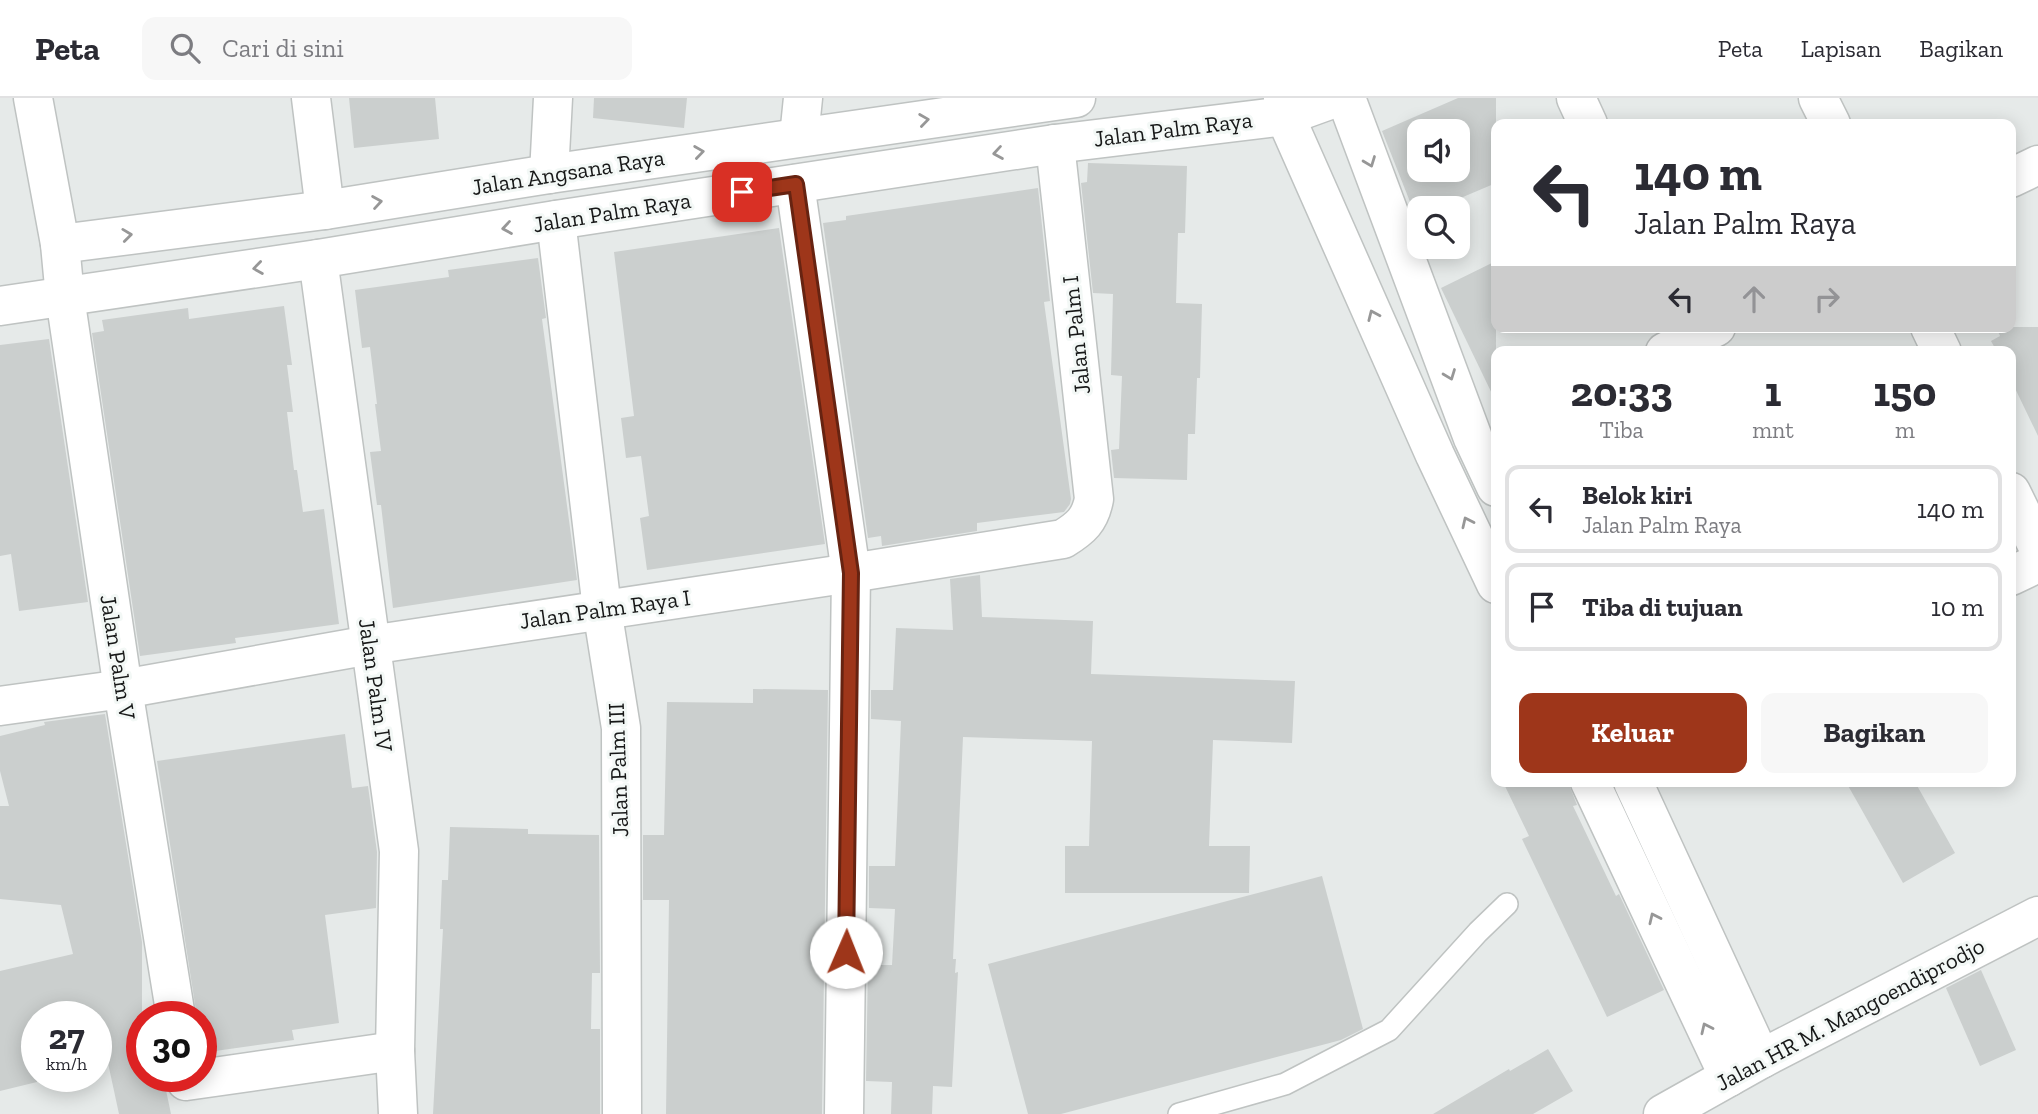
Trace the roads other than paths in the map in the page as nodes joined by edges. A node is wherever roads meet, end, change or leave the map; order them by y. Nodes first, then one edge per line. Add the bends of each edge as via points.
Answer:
1 (33, 98) edge
2 (311, 98) edge
3 (553, 98) edge
4 (803, 98) edge
5 (1335, 98) edge
6 (1346, 98) edge
7 (1576, 98) edge
8 (1818, 98) edge
9 (1057, 100) edge
10 (1284, 107) edge
11 (1586, 119) edge
12 (1828, 119) edge
13 (799, 137) junction
14 (1055, 144) junction
15 (2038, 165) edge
16 (549, 174) junction
17 (2016, 176) edge
18 (796, 184) junction
19 (325, 210) junction
20 (556, 220) junction
21 (60, 244) junction
22 (318, 259) junction
23 (65, 297) junction
24 (0, 306) edge
25 (1485, 433) edge
26 (1436, 455) junction
27 (1491, 462) edge
28 (2016, 502) edge
29 (1084, 525) joint
30 (2038, 547) edge
31 (2038, 563) edge
32 (851, 573) junction
33 (1491, 573) edge
34 (2016, 574) edge
35 (602, 609) junction
36 (370, 645) junction
37 (123, 689) junction
38 (0, 706) edge
39 (1593, 787) edge
40 (1635, 787) edge
41 (1507, 904) dead end
42 (2038, 916) edge
43 (173, 1001) edge
44 (395, 1051) junction
45 (1745, 1068) junction
46 (217, 1084) edge
47 (398, 1114) edge
48 (622, 1114) edge
49 (844, 1114) edge
50 (1179, 1114) edge
51 (1663, 1114) edge

1 - 21 street, Jalan Palm V
2 - 19 street
3 - 16 street
4 - 13 street
5 - 10 street, Jalan Palm Raya
6 -> 25 street
7 - 11 street
8 - 12 street
13 -> 9 street, Jalan Angsana Raya
10 - 14 street, Jalan Palm Raya
26 -> 10 street
16 -> 13 street, Jalan Angsana Raya
14 -> 18 street, Jalan Palm Raya
14 - 29 street, Jalan Palm I via 1094,499
15 - 17 street
19 -> 16 street, Jalan Angsana Raya
18 - 20 street, Jalan Palm Raya
18 - 32 street
21 -> 19 street, Jalan Angsana Raya
20 -> 22 street, Jalan Palm Raya
20 - 35 street, Jalan Palm III
21 - 23 street, Jalan Palm V
22 -> 23 street, Jalan Palm Raya
22 - 36 street, Jalan Palm IV
23 - 24 street, Jalan Palm Raya
23 - 37 street, Jalan Palm V
25 - 26 street
25 - 27 street
33 -> 26 street
28 - 30 street
29 - 32 street, Jalan Palm Raya I via 1063,538
31 - 34 street
32 - 35 street, Jalan Palm Raya I
32 - 49 street
35 - 36 street, Jalan Palm Raya I
35 - 48 street, Jalan Palm III via 621,728
36 - 37 street, Jalan Palm Raya I
36 - 44 street, Jalan Palm IV via 400,851
37 - 38 street, Jalan Palm Raya I
37 - 43 street, Jalan Palm V
45 -> 39 street
40 - 45 street
41 - 50 lane via 1389,1030 1285,1084
42 - 45 street, Jalan HR M. Mangoendiprodjo
44 - 46 street
44 - 47 street, Jalan Palm IV
45 - 51 street, Jalan HR M. Mangoendiprodjo

